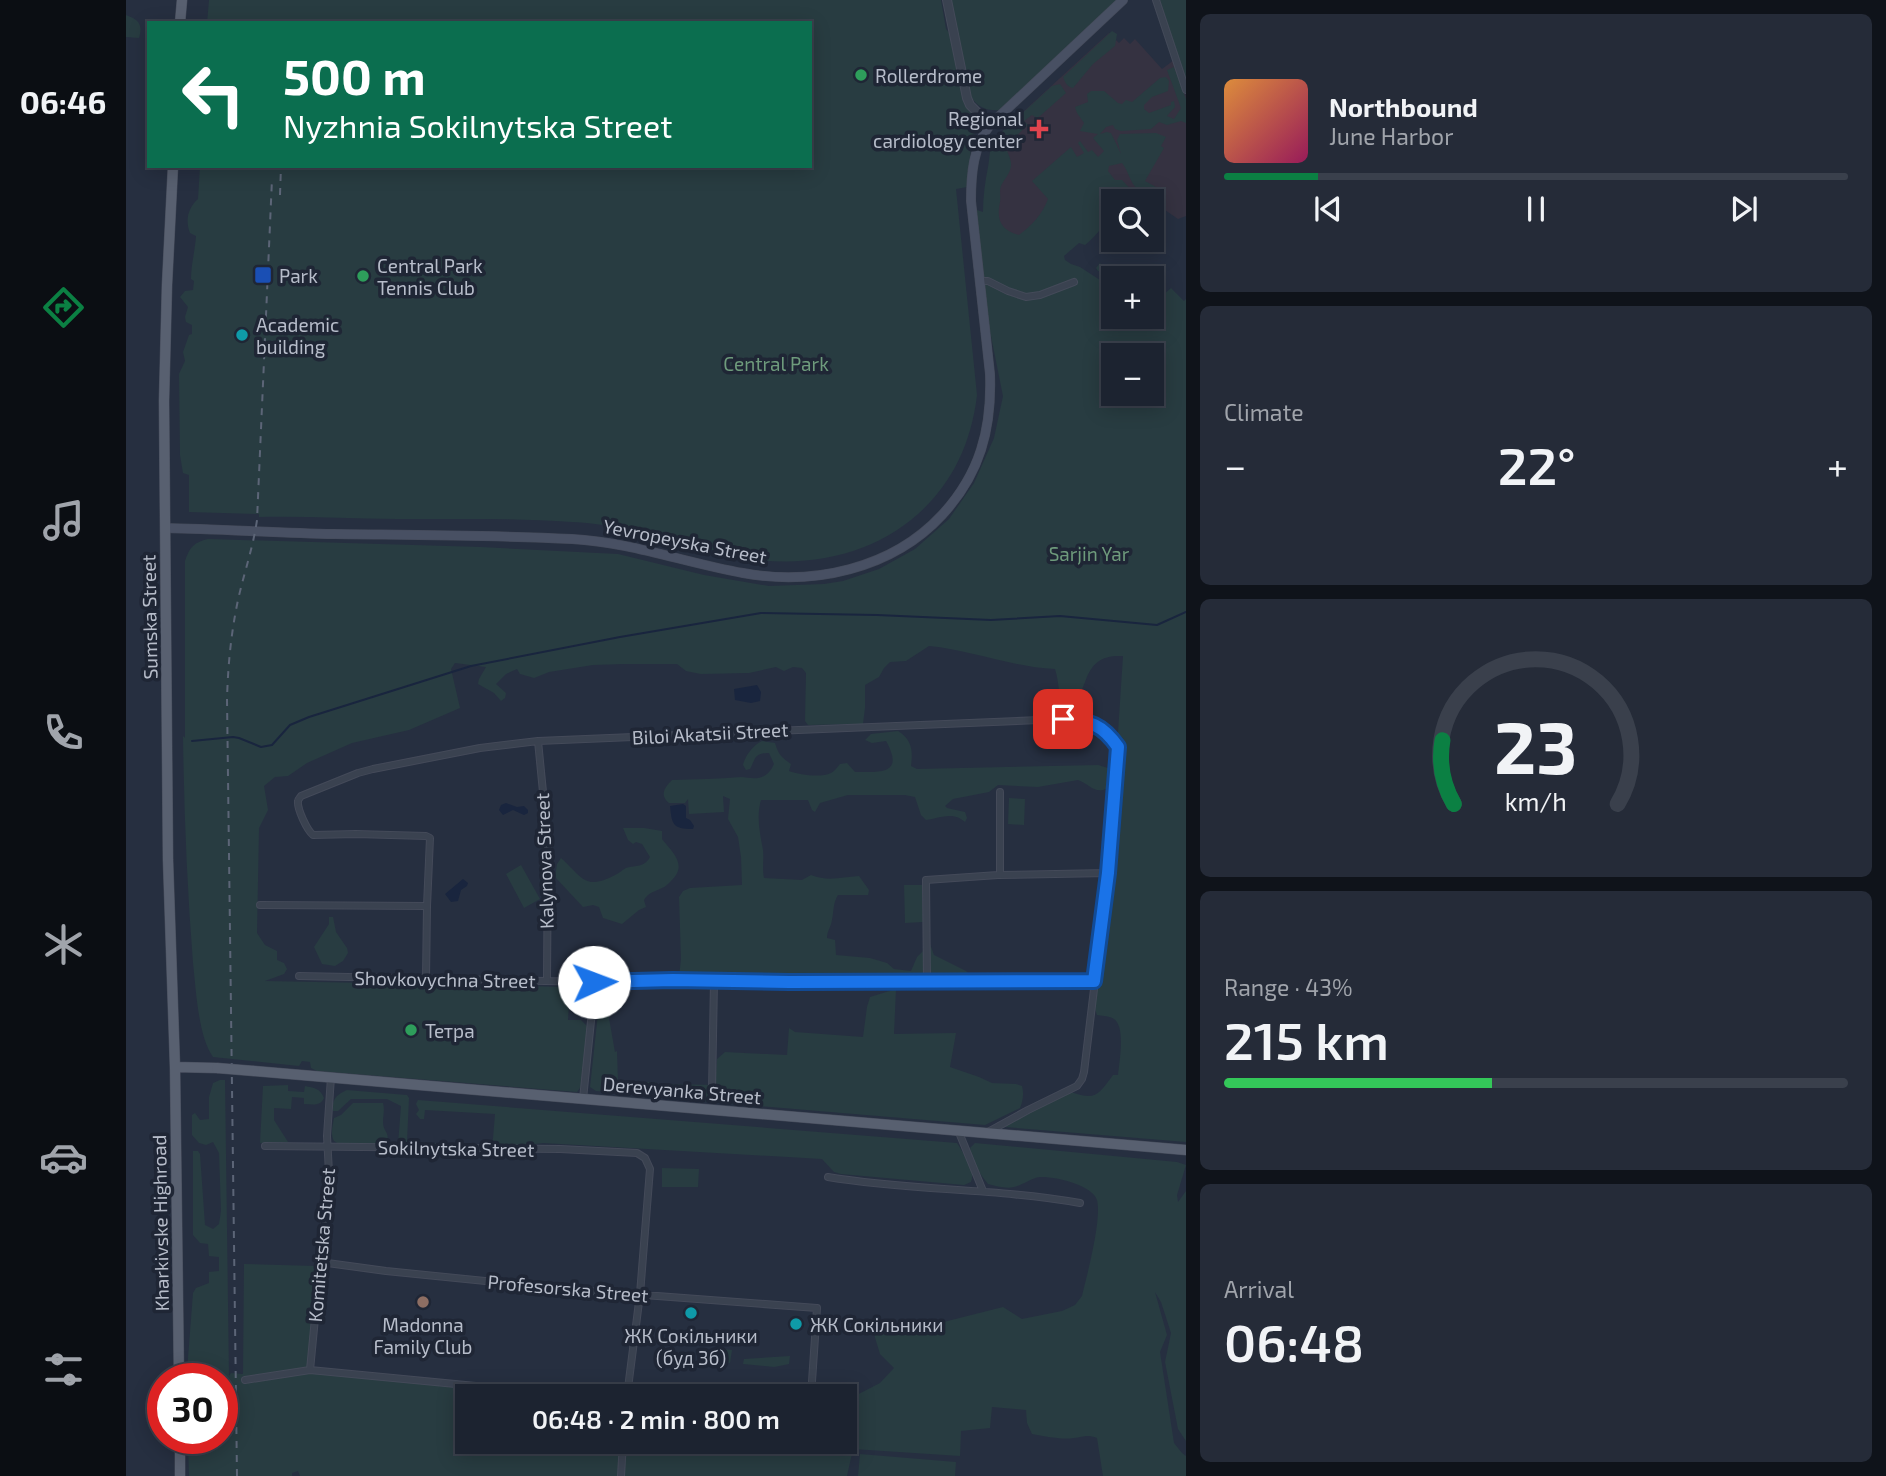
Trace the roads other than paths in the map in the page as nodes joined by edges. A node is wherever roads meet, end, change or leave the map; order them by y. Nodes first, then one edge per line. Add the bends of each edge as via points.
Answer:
1 (182, 0) edge
2 (947, 0) edge
3 (1123, 0) edge
4 (1156, 0) edge
5 (180, 21) edge
6 (1186, 90) edge
7 (990, 125) junction
8 (173, 168) edge
9 (979, 281) junction
10 (1074, 282) dead end
11 (165, 528) junction
12 (538, 741) junction
13 (1000, 792) dead end
14 (1108, 873) junction
15 (1000, 875) junction
16 (260, 905) dead end
17 (427, 906) junction
18 (299, 976) dead end
19 (426, 978) junction
20 (547, 980) junction
21 (713, 981) junction
22 (1094, 981) junction
23 (594, 982) junction
24 (927, 982) junction
25 (175, 1068) junction
26 (331, 1077) junction
27 (712, 1091) dead end
28 (583, 1099) junction
29 (958, 1130) junction
30 (987, 1133) junction
31 (265, 1146) dead end
32 (327, 1146) junction
33 (1186, 1150) edge
34 (828, 1177) dead end
35 (983, 1191) junction
36 (1080, 1203) dead end
37 (320, 1262) junction
38 (640, 1294) junction
39 (179, 1363) edge
40 (310, 1370) junction
41 (245, 1380) dead end
42 (455, 1384) edge
43 (629, 1384) edge
44 (812, 1384) edge
45 (180, 1454) edge
46 (622, 1454) edge
47 (180, 1476) edge
48 (621, 1476) edge

1 - 5 main road
2 - 7 street via 967,98
3 - 7 main road
4 - 6 street
7 - 9 main road, Yevropeyska Street via 980,141 971,183
8 - 11 main road, Sumska Street via 164,401
9 - 10 street via 1026,297
9 - 11 main road, Yevropeyska Street via 991,402 984,443 971,474 949,508 915,540 854,569 808,576 756,575 616,544 576,540
11 - 25 main road, Sumska Street
12 - 14 street, Biloi Akatsii Street via 1081,720 1096,724 1118,747
12 - 17 street, Biloi Akatsii Street via 373,769 299,798 313,835 426,836 430,840
12 - 20 street, Kalynova Street via 548,844
13 - 15 street
14 - 15 street
14 - 22 street
15 - 24 street via 926,880
16 - 17 street
17 - 19 street
18 - 19 street, Shovkovychna Street
19 - 20 street, Shovkovychna Street
20 - 23 street, Shovkovychna Street
21 - 23 street, Shovkovychna Street
21 - 24 street, Shovkovychna Street
21 - 27 street
22 - 24 street, Shovkovychna Street
22 - 30 street via 1082,1079 1077,1086
23 - 28 street
25 - 26 main road, Derevyanka Street, bridge
25 - 39 main road, Kharkivske Highroad
26 - 28 main road, Derevyanka Street
26 - 32 street, Komitetska Street
28 - 29 main road, Derevyanka Street
29 - 30 main road, Derevyanka Street
29 - 35 street
30 - 33 main road, Derevyanka Street
31 - 32 street, Sokilnytska Street
32 - 37 street, Komitetska Street via 330,1173
32 - 38 street, Sokilnytska Street via 637,1153 650,1169
34 - 35 street
35 - 36 street
37 - 38 street, Profesorska Street
37 - 40 street, Komitetska Street
38 - 43 street
38 - 44 street, Profesorska Street via 817,1308
40 - 41 street
40 - 42 street
45 - 47 main road
46 - 48 street

